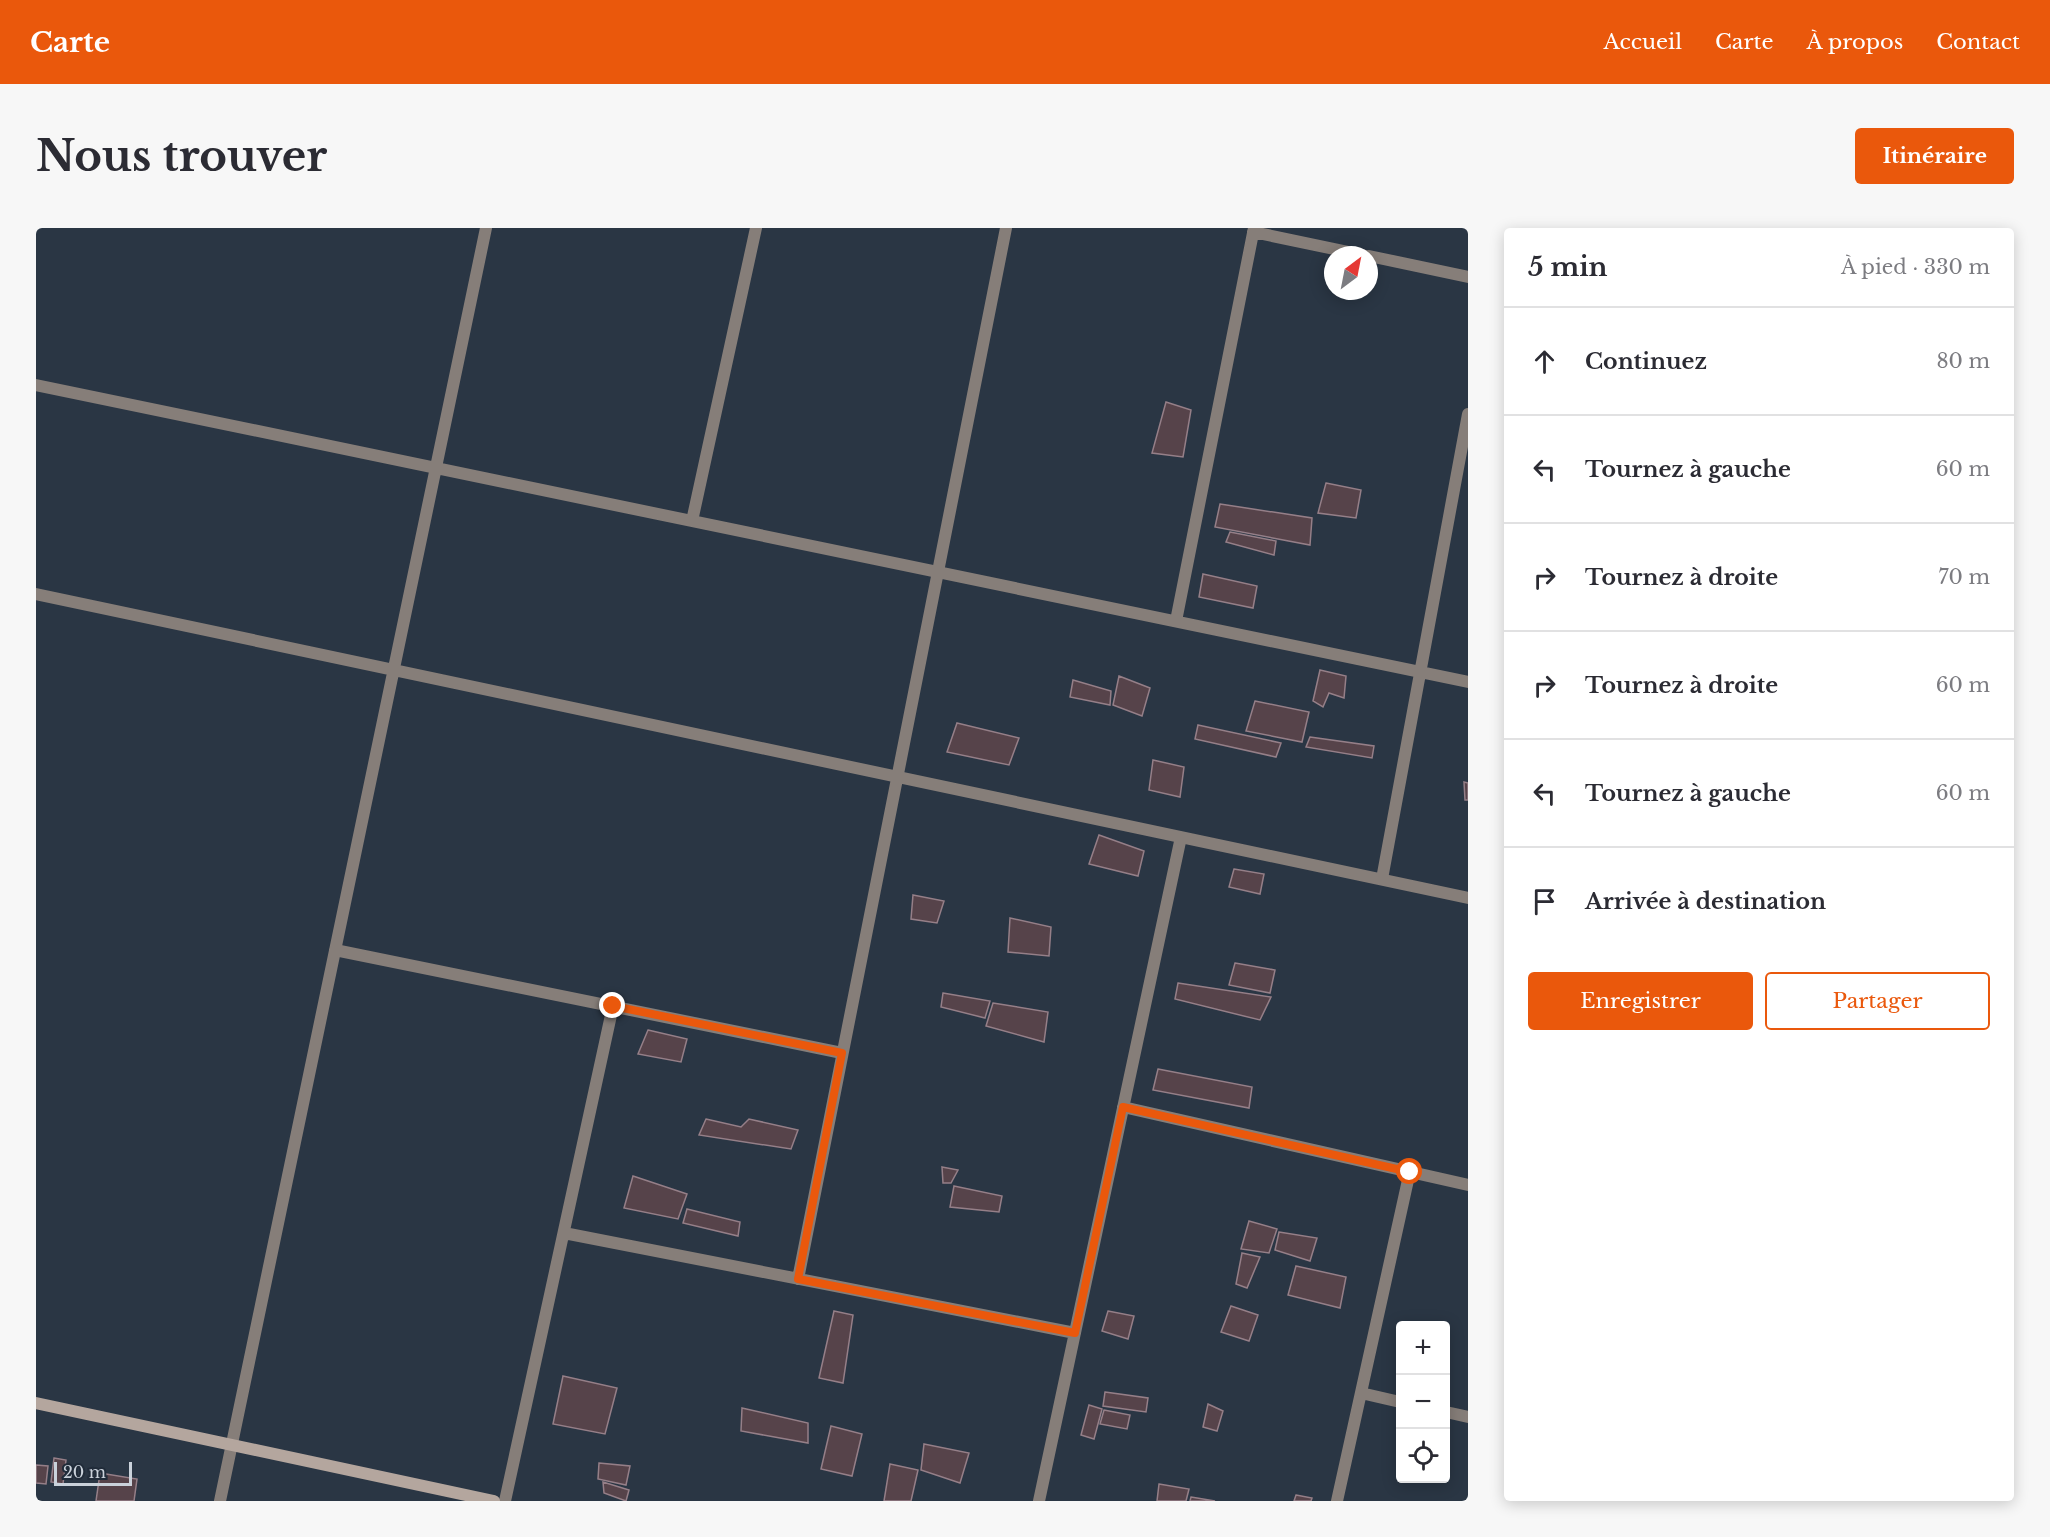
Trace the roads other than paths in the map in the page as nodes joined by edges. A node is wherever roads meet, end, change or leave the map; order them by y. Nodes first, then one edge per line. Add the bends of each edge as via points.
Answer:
1 (486, 228) edge
2 (756, 228) edge
3 (1006, 228) edge
4 (1254, 230) edge
5 (1324, 246) edge
6 (1378, 258) edge
7 (1468, 277) edge
8 (36, 385) edge
9 (1468, 414) edge
10 (436, 468) junction
11 (1463, 471) edge
12 (692, 521) junction
13 (938, 572) junction
14 (36, 594) edge
15 (1176, 621) junction
16 (394, 670) junction
17 (1420, 672) junction
18 (1468, 682) edge
19 (897, 777) junction
20 (1181, 837) junction
21 (1382, 879) junction
22 (1468, 897) edge
23 (335, 950) junction
24 (613, 1006) junction
25 (842, 1053) junction
26 (1123, 1107) junction
27 (1410, 1172) junction
28 (1468, 1185) edge
29 (564, 1233) junction
30 (798, 1279) junction
31 (1075, 1333) junction
32 (1361, 1394) junction
33 (1396, 1401) edge
34 (36, 1403) edge
35 (1450, 1413) edge
36 (1468, 1418) edge
37 (232, 1445) junction
38 (220, 1501) edge
39 (494, 1501) edge
40 (505, 1501) edge
41 (1039, 1501) edge
42 (1337, 1501) edge

1 - 10 street
2 - 12 street
3 - 13 street
4 - 5 street
4 - 15 street
6 - 7 street
8 - 10 street
9 - 11 street
10 - 12 street
10 - 16 street
11 - 17 street
12 - 13 street
13 - 15 street
13 - 19 street
14 - 16 street
15 - 17 street
16 - 19 street
16 - 23 street
17 - 18 street
17 - 21 street
19 - 20 street
19 - 25 street
20 - 21 street
20 - 26 street
21 - 22 street
23 - 24 street
23 - 37 street
24 - 25 street
24 - 29 street
25 - 30 street
26 - 27 street
26 - 31 street
27 - 28 street
27 - 32 street
29 - 30 street
29 - 40 street
30 - 31 street
31 - 41 street
32 - 33 street
32 - 42 street
34 - 37 street
35 - 36 street
37 - 38 street
37 - 39 street

